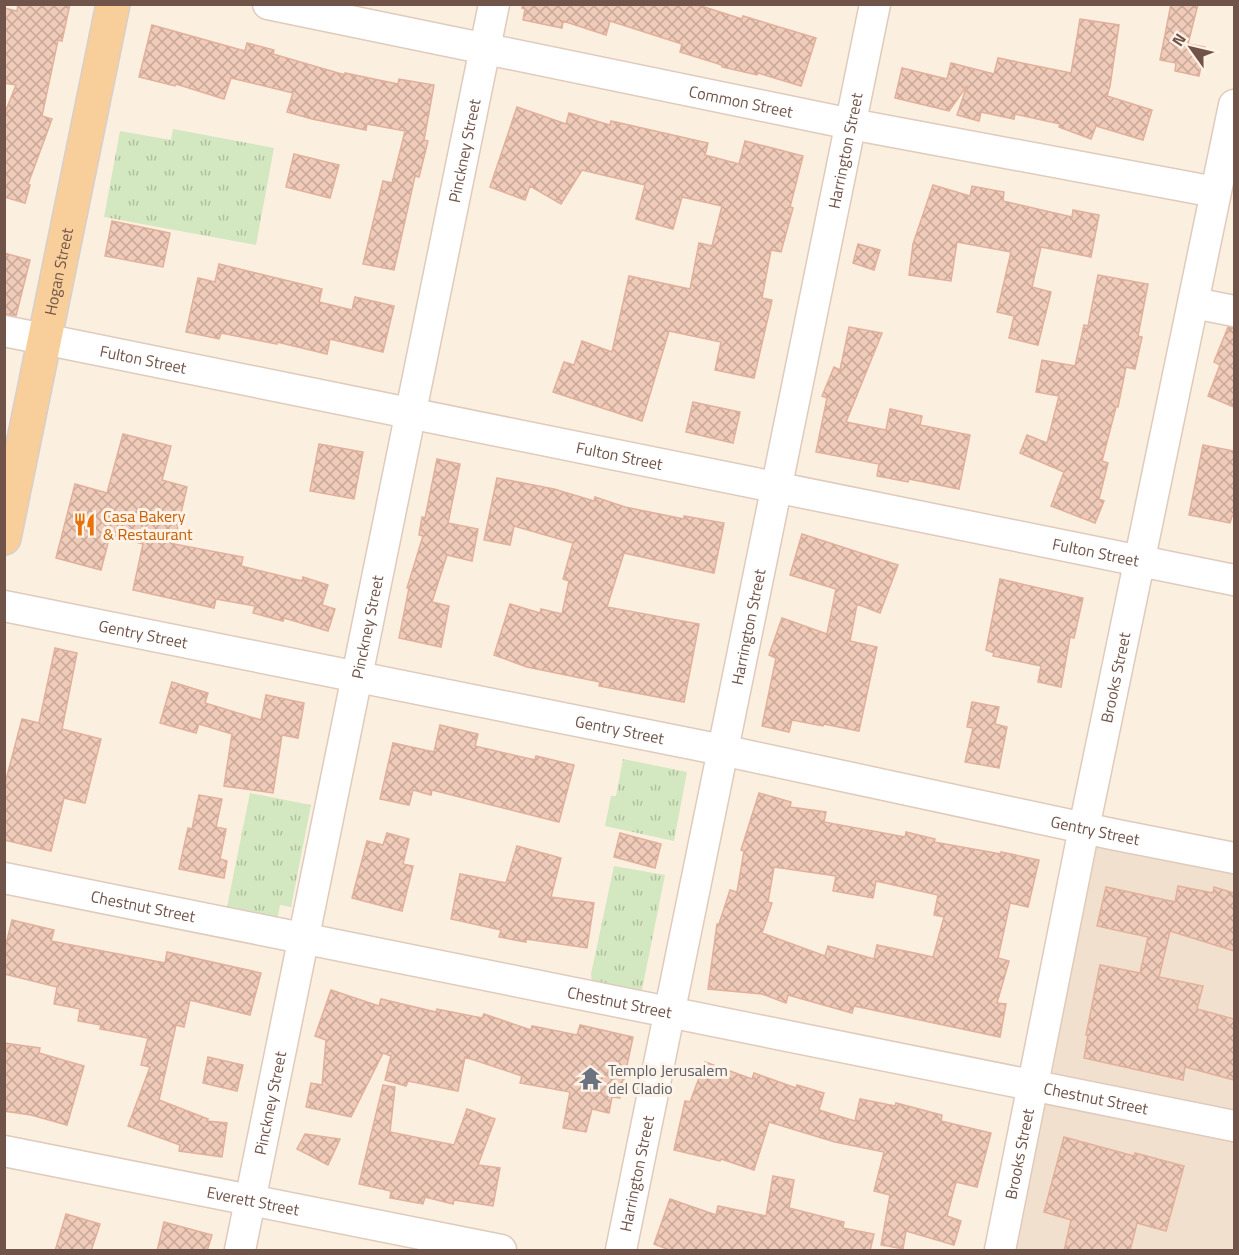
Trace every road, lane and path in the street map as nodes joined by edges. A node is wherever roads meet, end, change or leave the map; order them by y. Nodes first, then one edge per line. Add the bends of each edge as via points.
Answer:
1 (113, 4) edge
2 (267, 4) edge
3 (494, 4) edge
4 (875, 4) edge
5 (484, 49) junction
6 (1234, 105) edge
7 (851, 124) junction
8 (1215, 192) junction
9 (1194, 303) junction
10 (1234, 311) edge
11 (4, 331) edge
12 (45, 339) junction
13 (410, 413) junction
14 (776, 488) junction
15 (4, 538) edge
16 (1139, 561) junction
17 (1234, 579) edge
18 (4, 606) edge
19 (357, 676) junction
20 (722, 750) junction
21 (1084, 828) junction
22 (1234, 858) edge
23 (4, 878) edge
24 (303, 938) junction
25 (670, 1011) junction
26 (1034, 1085) junction
27 (1234, 1126) edge
28 (4, 1151) edge
29 (250, 1200) junction
30 (240, 1251) edge
31 (501, 1251) edge
32 (621, 1251) edge
33 (1000, 1251) edge

1 - 12 main road, Hogan Street
2 - 5 street, Common Street
3 - 5 street, Pinckney Street
4 - 7 street, Harrington Street
5 - 7 street, Common Street
5 - 13 street, Pinckney Street
6 - 8 street, Brooks Street
7 - 8 street, Common Street
7 - 14 street, Harrington Street
8 - 9 street, Brooks Street
9 - 10 street
9 - 16 street, Brooks Street
11 - 12 street, Fulton Street
12 - 13 street, Fulton Street
12 - 15 main road, Hogan Street
13 - 14 street, Fulton Street
13 - 19 street, Pinckney Street
14 - 16 street, Fulton Street
14 - 20 street, Harrington Street
16 - 17 street, Fulton Street
16 - 21 street, Brooks Street
18 - 19 street, Gentry Street
19 - 20 street, Gentry Street
19 - 24 street, Pinckney Street
20 - 21 street, Gentry Street
20 - 25 street, Harrington Street
21 - 22 street, Gentry Street
21 - 26 street, Brooks Street
23 - 24 street, Chestnut Street
24 - 25 street, Chestnut Street
24 - 29 street, Pinckney Street
25 - 26 street, Chestnut Street
25 - 32 street, Harrington Street
26 - 27 street, Chestnut Street
26 - 33 street, Brooks Street
28 - 29 street, Everett Street
29 - 30 street, Pinckney Street
29 - 31 street, Everett Street

